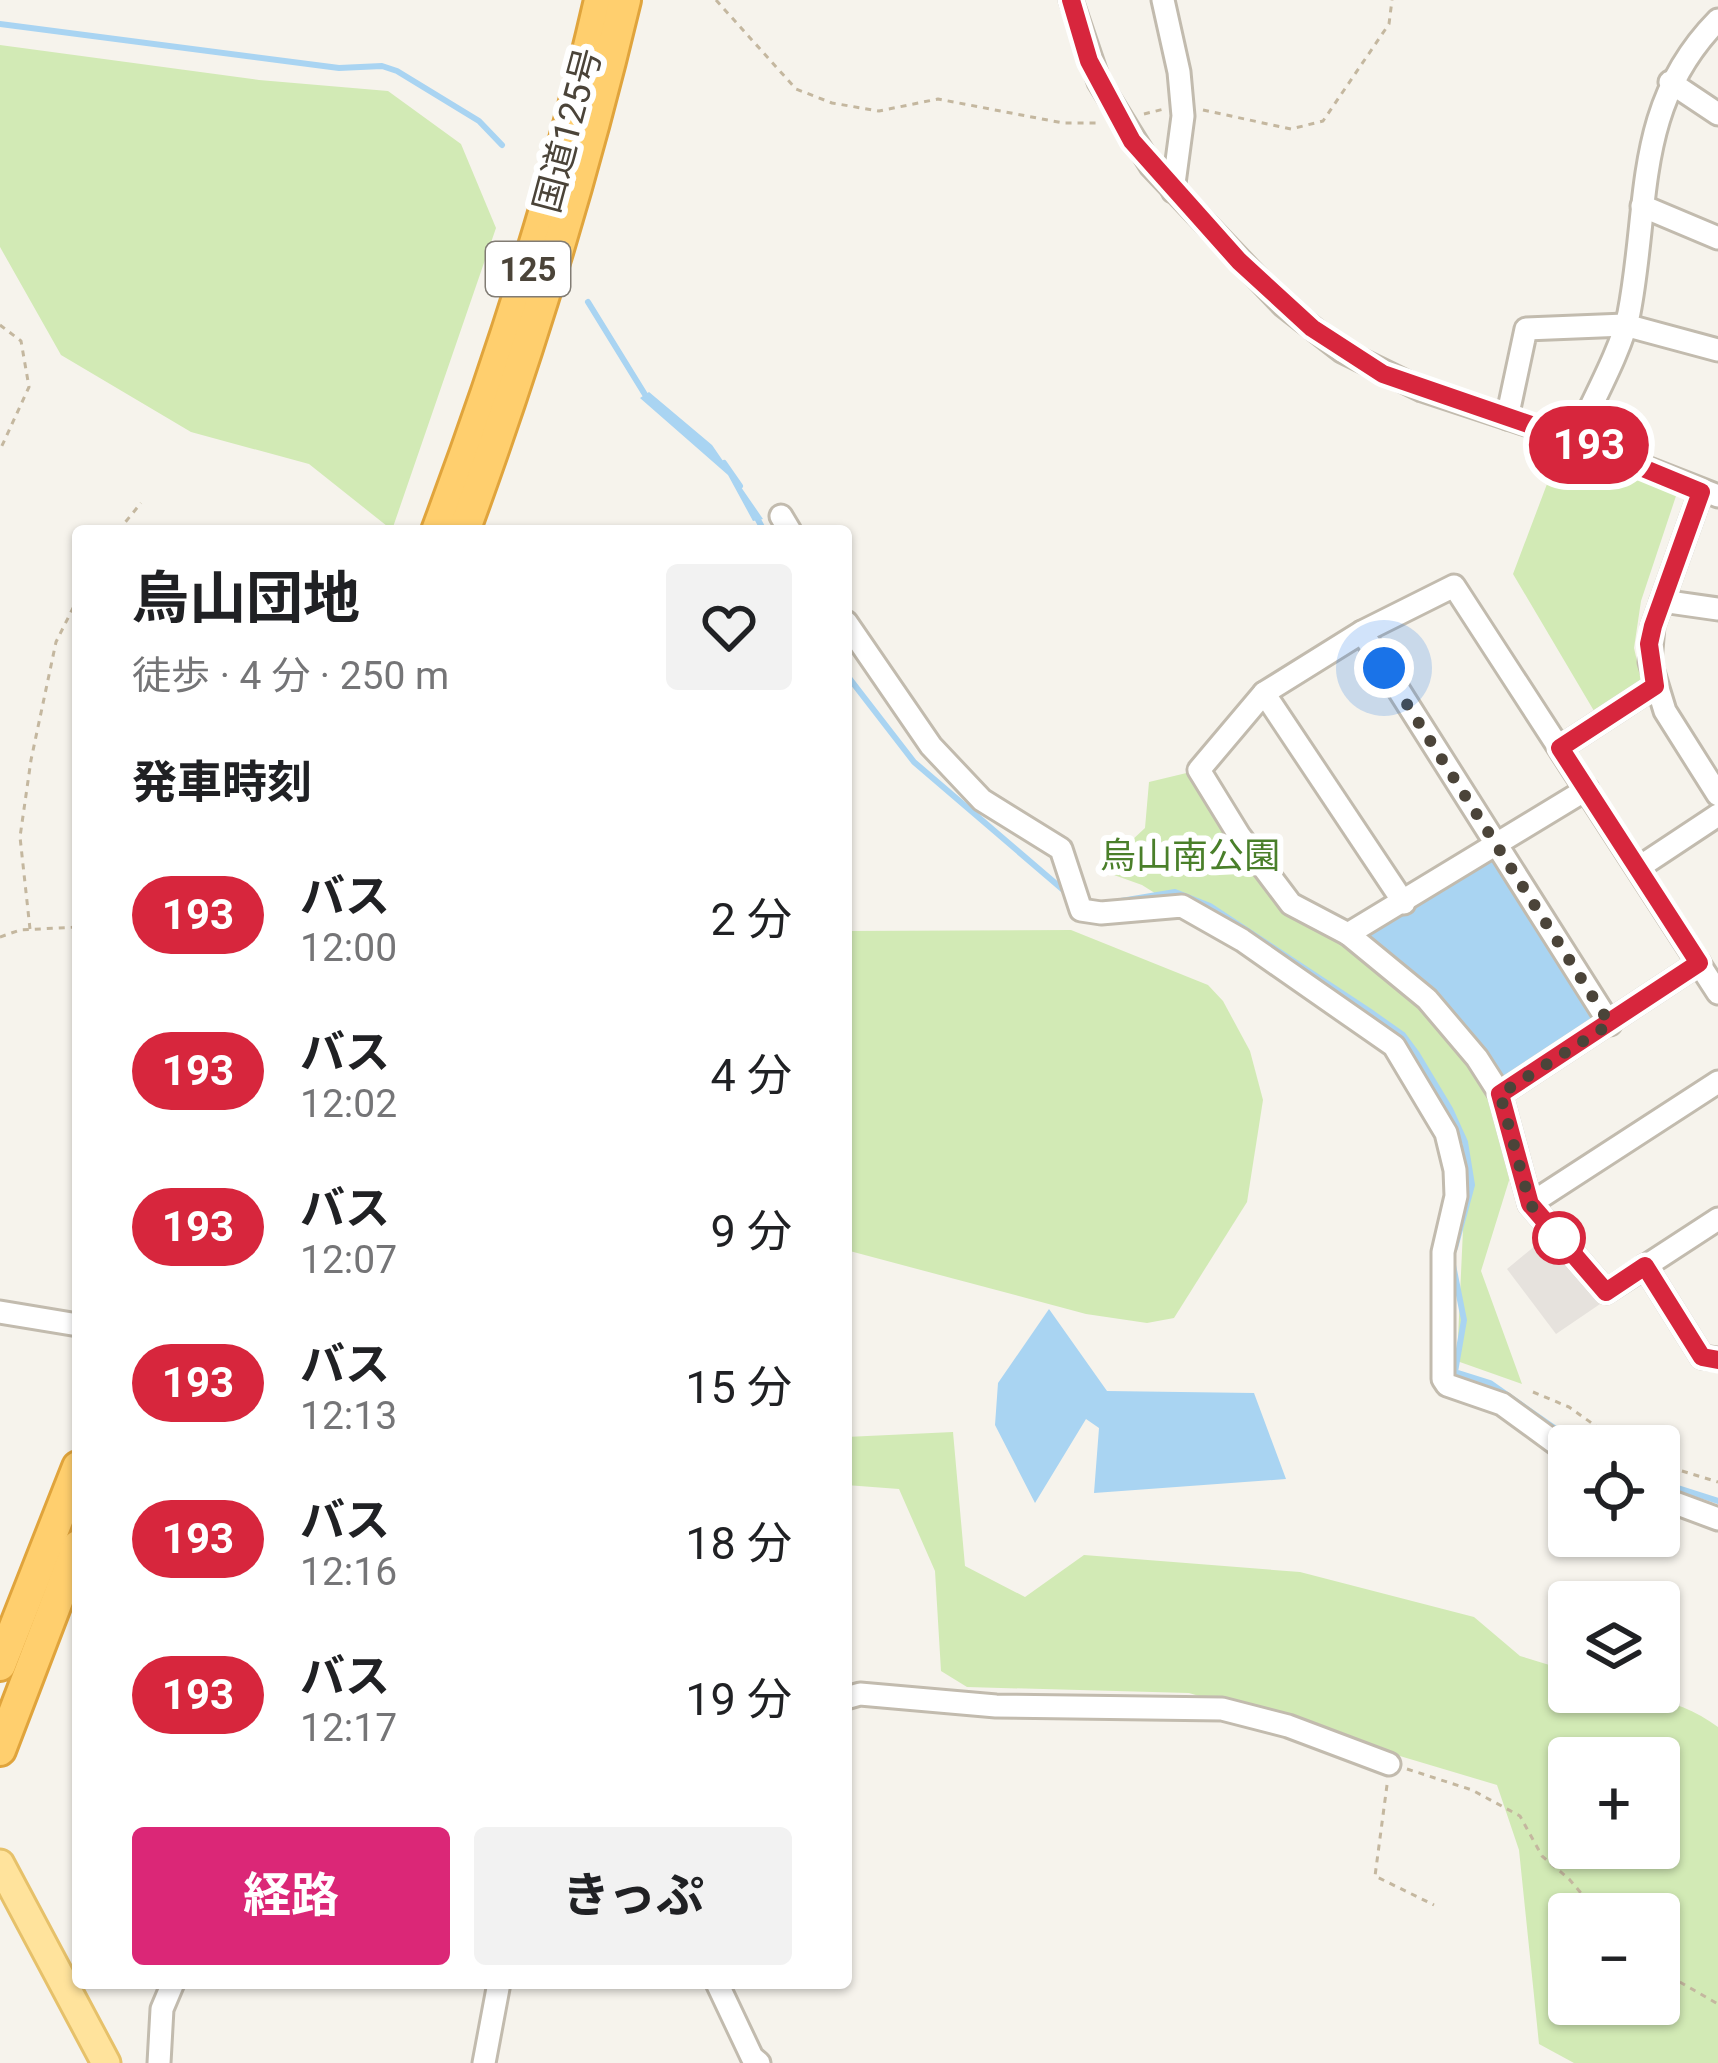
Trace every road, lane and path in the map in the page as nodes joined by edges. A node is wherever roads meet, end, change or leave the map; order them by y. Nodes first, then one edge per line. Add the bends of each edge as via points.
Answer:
1 (600, 0) edge
2 (625, 0) edge
3 (716, 0) edge
4 (1071, 0) edge
5 (1162, 0) edge
6 (1392, 0) edge
7 (1718, 20) edge
8 (1670, 82) junction
9 (1183, 105) junction
10 (1718, 114) edge
11 (1119, 119) junction
12 (1173, 191) junction
13 (1642, 206) junction
14 (1718, 238) edge
15 (0, 325) edge
16 (1625, 325) junction
17 (1718, 350) edge
18 (1507, 418) junction
19 (1575, 440) junction
20 (0, 450) edge
21 (1710, 494) edge
22 (141, 503) dead end
23 (123, 525) edge
24 (438, 525) edge
25 (466, 525) edge
26 (1662, 601) junction
27 (1718, 609) edge
28 (72, 610) edge
29 (852, 631) edge
30 (1362, 632) junction
31 (1655, 686) junction
32 (1264, 693) junction
33 (1560, 748) junction
34 (1587, 789) junction
35 (1718, 795) edge
36 (1718, 814) edge
37 (1498, 843) junction
38 (1638, 868) junction
39 (1404, 903) junction
40 (72, 927) edge
41 (30, 929) junction
42 (1348, 934) junction
43 (0, 937) edge
44 (1699, 963) junction
45 (1718, 993) edge
46 (1610, 1024) junction
47 (1718, 1082) edge
48 (1500, 1094) junction
49 (1530, 1204) junction
50 (1718, 1219) edge
51 (1645, 1266) junction
52 (0, 1312) edge
53 (72, 1324) edge
54 (1718, 1360) edge
55 (1533, 1392) dead end
56 (1594, 1425) edge
57 (1548, 1438) edge
58 (1680, 1470) edge
59 (72, 1482) edge
60 (1718, 1482) edge
61 (1680, 1505) edge
62 (1718, 1519) edge
63 (69, 1596) edge
64 (0, 1665) edge
65 (852, 1696) edge
66 (0, 1750) edge
67 (1389, 1764) junction
68 (0, 1864) edge
69 (1581, 1893) edge
70 (1434, 1905) dead end
71 (1680, 1982) edge
72 (170, 1989) edge
73 (498, 1989) edge
74 (720, 1989) edge
75 (1718, 2004) edge
76 (106, 2063) edge
77 (159, 2063) edge
78 (484, 2063) edge
79 (759, 2063) edge

1 - 24 highway, 国道125号 / 125 via 522,288
2 - 25 highway, 国道125号 / 125 via 544,303
3 - 11 path via 796,89 832,103 879,111 938,99 1063,123
4 - 11 street via 1089,61
5 - 9 street
6 - 9 path via 1389,24 1323,122 1291,129
7 - 8 street
8 - 10 street
8 - 13 street
9 - 11 path
9 - 12 street
11 - 12 street
12 - 18 street via 1283,304 1342,350 1383,374
13 - 14 street
13 - 16 street
15 - 20 path via 21,341 29,387
16 - 17 street
16 - 18 street via 1526,329
16 - 19 street
18 - 19 street
19 - 21 street
21 - 26 street
22 - 23 path
26 - 27 street
26 - 31 street via 1649,644
28 - 41 path via 56,642 20,837
29 - 57 street via 931,746 982,800 1061,849 1081,910 1182,906 1394,1046 1446,1133 1455,1170 1442,1252 1443,1379 1502,1404
30 - 32 street
30 - 33 street via 1454,586
30 - 37 street
31 - 33 street
31 - 35 street
32 - 39 street
32 - 42 street via 1199,770 1291,904
33 - 34 street
34 - 37 street
34 - 38 street
36 - 38 street
37 - 39 street
37 - 46 street
38 - 44 street
39 - 42 street
40 - 41 path
41 - 43 path
42 - 48 street via 1426,999
44 - 45 street
44 - 46 street
46 - 48 street
47 - 49 street
48 - 49 street
49 - 51 street via 1606,1292
50 - 51 street
51 - 54 street via 1702,1357
52 - 53 street
55 - 56 path
58 - 60 path
59 - 64 highway
61 - 62 street
63 - 66 highway
65 - 67 street via 1222,1709
67 - 69 path via 1472,1790 1520,1816 1542,1856
67 - 70 path via 1375,1876
68 - 76 main road
71 - 75 path
72 - 77 street via 161,2009
73 - 78 street
74 - 79 street

